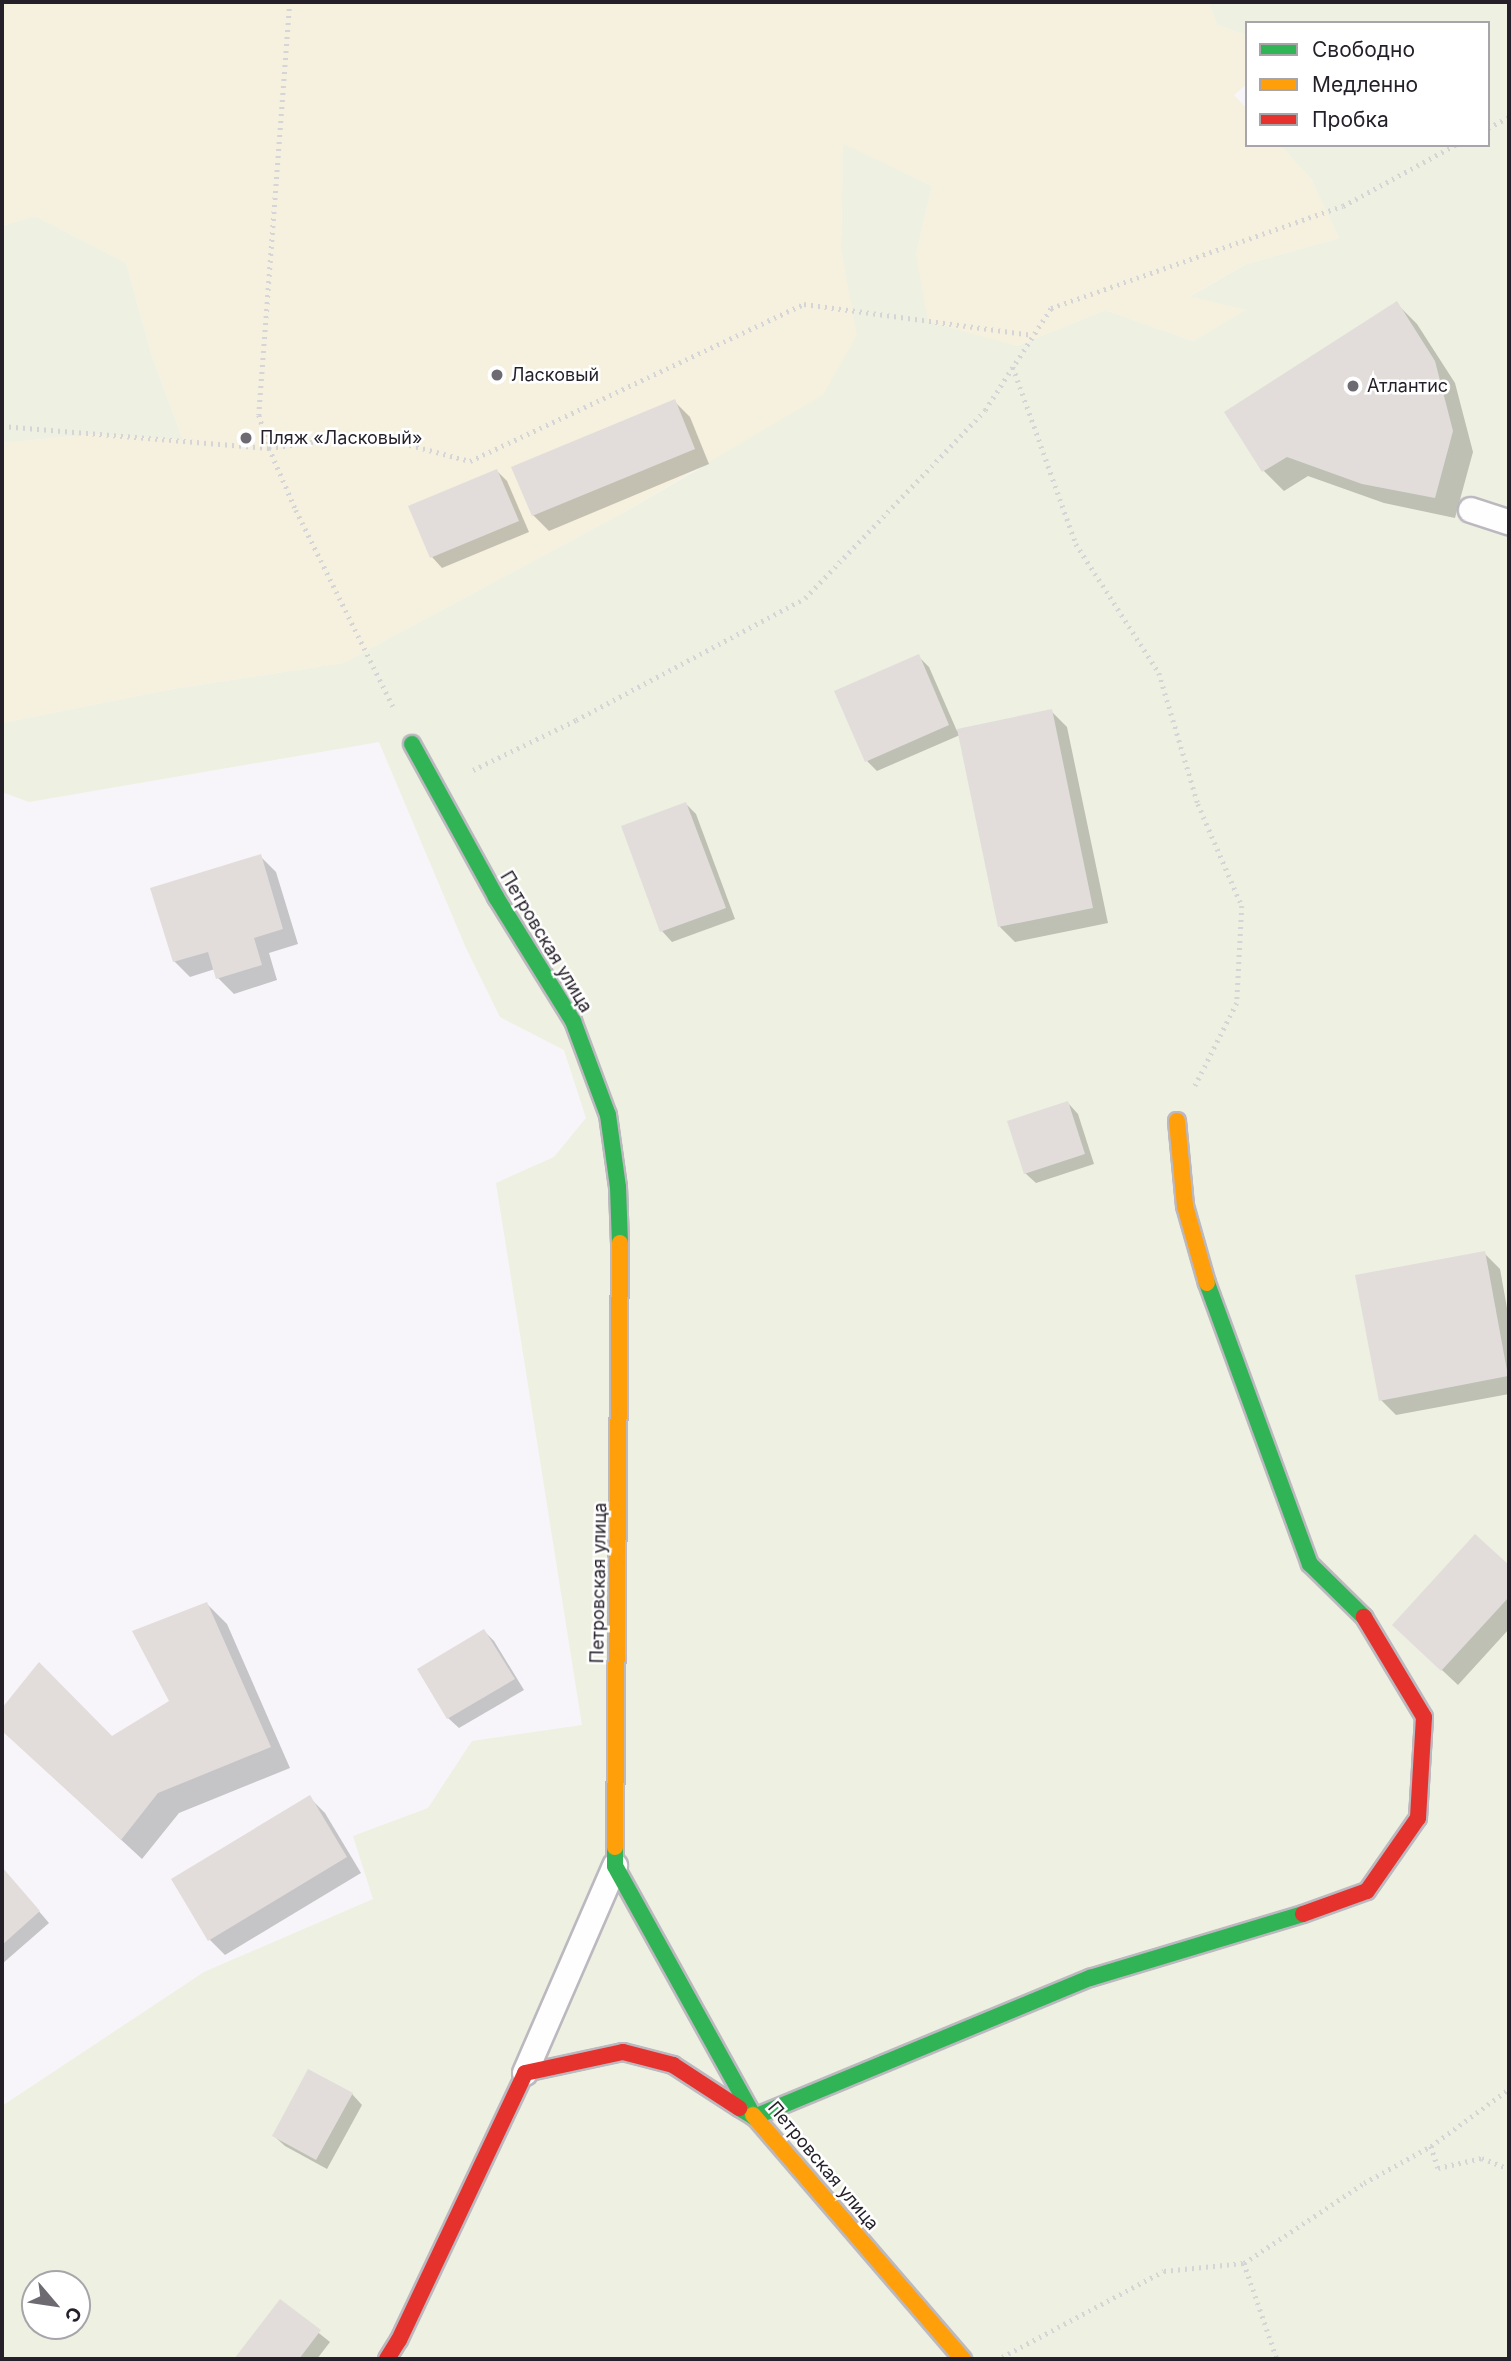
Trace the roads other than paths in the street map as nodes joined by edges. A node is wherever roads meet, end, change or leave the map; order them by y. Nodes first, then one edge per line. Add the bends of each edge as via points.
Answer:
1 (1471, 510) dead end
2 (1509, 522) edge
3 (412, 744) road end
4 (1177, 1121) road end
5 (615, 1866) junction
6 (525, 2074) junction
7 (754, 2117) junction
8 (387, 2359) edge
9 (963, 2359) edge

1 - 2 lane
3 - 5 street, Петровская улица via 496,897 573,1021 608,1115 618,1187 622,1278
4 - 7 street via 1185,1206 1213,1302 1310,1564 1370,1623 1424,1717 1418,1818 1367,1891 1254,1931 1090,1978
5 - 6 lane
5 - 7 street, Петровская улица
6 - 7 street via 623,2052 673,2065
6 - 8 street
7 - 9 street, Петровская улица

